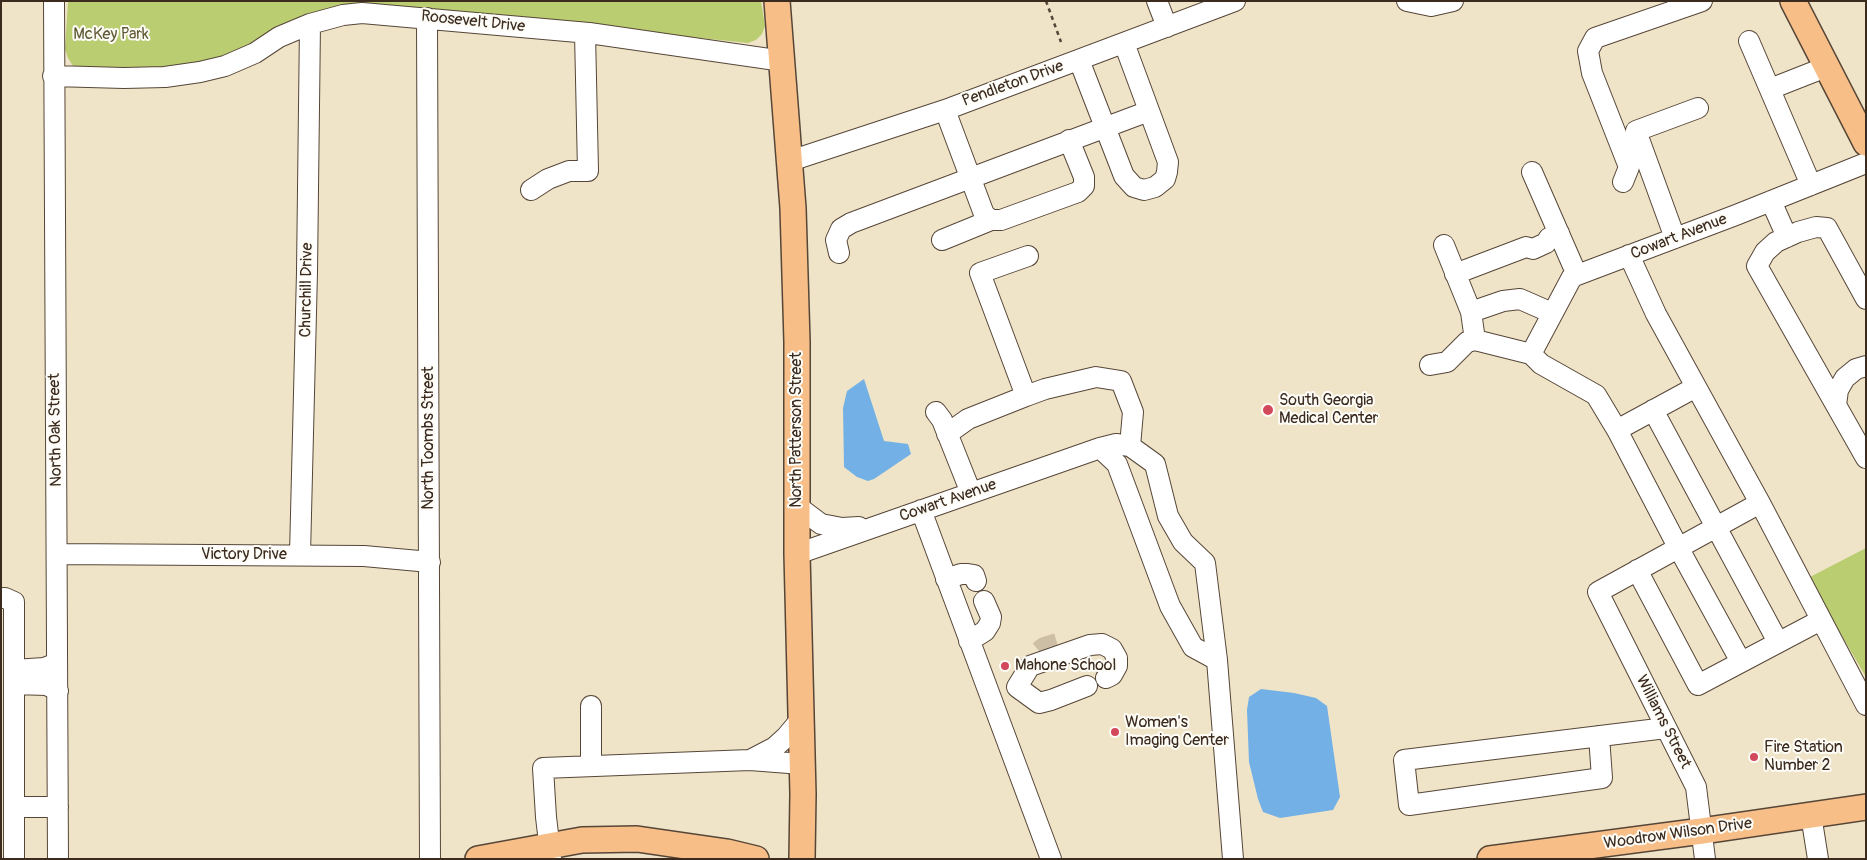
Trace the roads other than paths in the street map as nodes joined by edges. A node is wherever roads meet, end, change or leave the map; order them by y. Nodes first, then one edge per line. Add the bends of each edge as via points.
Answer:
1 (54, 1) edge
2 (778, 1) edge
3 (1157, 1) edge
4 (1235, 1) edge
5 (1407, 1) edge
6 (1453, 1) edge
7 (1702, 1) edge
8 (1794, 1) edge
9 (427, 18) junction
10 (310, 24) junction
11 (1167, 27) junction
12 (585, 33) junction
13 (1749, 41) dead end
14 (1124, 43) junction
15 (783, 60) junction
16 (1079, 60) junction
17 (1826, 67) junction
18 (53, 76) junction
19 (1770, 89) junction
20 (1698, 108) dead end
21 (946, 110) junction
22 (1149, 111) junction
23 (1105, 129) junction
24 (1069, 140) junction
25 (1866, 143) edge
26 (790, 161) junction
27 (1866, 163) edge
28 (1532, 172) dead end
29 (971, 178) junction
30 (1624, 182) dead end
31 (1811, 185) junction
32 (530, 190) dead end
33 (1771, 201) junction
34 (991, 220) junction
35 (1554, 236) junction
36 (1787, 237) junction
37 (1675, 238) junction
38 (942, 240) dead end
39 (1444, 245) dead end
40 (839, 253) dead end
41 (1629, 255) junction
42 (1028, 256) dead end
43 (1455, 274) junction
44 (1577, 274) junction
45 (1866, 299) edge
46 (1470, 312) junction
47 (1552, 313) junction
48 (1475, 340) junction
49 (1531, 354) junction
50 (1430, 364) dead end
51 (1866, 366) edge
52 (1696, 387) junction
53 (1026, 396) junction
54 (1836, 405) junction
55 (1653, 410) junction
56 (1617, 430) junction
57 (1130, 446) junction
58 (1100, 448) junction
59 (1866, 458) edge
60 (971, 493) junction
61 (1760, 503) junction
62 (797, 506) junction
63 (921, 510) junction
64 (873, 527) junction
65 (1716, 527) junction
66 (1678, 547) junction
67 (57, 554) junction
68 (797, 554) junction
69 (300, 555) junction
70 (430, 562) junction
71 (1637, 570) junction
72 (946, 579) junction
73 (976, 580) dead end
74 (1, 598) edge
75 (984, 601) dead end
76 (1821, 620) junction
77 (969, 640) junction
78 (1061, 642) tunnel mouth
79 (1778, 642) junction
80 (1102, 644) junction
81 (1039, 651) tunnel mouth
82 (1217, 660) junction
83 (1741, 662) junction
84 (57, 663) junction
85 (14, 677) junction
86 (1106, 678) dead end
87 (1021, 681) junction
88 (1086, 686) dead end
89 (58, 691) junction
90 (990, 697) junction
91 (1866, 705) edge
92 (591, 706) dead end
93 (801, 719) junction
94 (1666, 728) junction
95 (1599, 736) junction
96 (750, 760) junction
97 (802, 764) junction
98 (591, 765) junction
99 (14, 807) junction
100 (58, 807) junction
101 (1866, 807) edge
102 (1811, 815) junction
103 (1702, 831) junction
104 (670, 851) edge
105 (550, 853) edge
106 (707, 854) edge
107 (1535, 856) edge
108 (14, 859) edge
109 (58, 859) edge
110 (430, 859) edge
111 (478, 859) edge
112 (756, 859) edge
113 (802, 859) edge
114 (1051, 859) edge
115 (1233, 859) edge
116 (1490, 859) edge
117 (1704, 859) edge
118 (1818, 859) edge

1 - 18 street, North Oak Street
2 - 15 main road, North Patterson Street
3 - 11 street
4 - 11 street, Pendleton Drive
5 - 6 street via 1432,6
7 - 30 street via 1595,38 1588,51 1592,73 1629,167
8 - 17 main road
9 - 10 street, Roosevelt Drive via 362,13
9 - 12 street, Roosevelt Drive
9 - 70 street, North Toombs Street
10 - 18 street, Roosevelt Drive via 279,37 256,53 200,72 165,77
10 - 69 street, Churchill Drive
11 - 14 street, Pendleton Drive
12 - 15 street, Roosevelt Drive
12 - 32 street via 588,171 569,171
13 - 19 street
14 - 16 street, Pendleton Drive
14 - 22 street
15 - 26 main road, North Patterson Street
16 - 21 street, Pendleton Drive
16 - 23 street
17 - 19 street
17 - 25 main road
18 - 67 street, North Oak Street
19 - 31 street
20 - 37 street via 1636,131
21 - 26 street, Pendleton Drive
21 - 29 street
22 - 23 street
22 - 23 street via 1168,162 1165,179 1156,187 1144,190 1134,187 1124,176
23 - 24 street
24 - 29 street
24 - 34 street via 1084,177 1084,186 1078,192 1001,220
26 - 62 main road, North Patterson Street
27 - 31 street, Cowart Avenue
28 - 35 street
29 - 34 street via 984,214
29 - 40 street via 851,222 841,230 836,240
31 - 33 street, Cowart Avenue
33 - 36 street
33 - 37 street, Cowart Avenue
34 - 38 street
35 - 43 street via 1546,244 1533,249 1526,247
35 - 44 street
36 - 45 street via 1816,227 1827,228
36 - 54 street via 1765,252 1757,266
37 - 41 street, Cowart Avenue
39 - 43 street
41 - 44 street, Cowart Avenue
41 - 52 street via 1656,314
42 - 53 street via 980,273
43 - 46 street
44 - 47 street via 1572,277
46 - 47 street via 1520,299
46 - 48 street
47 - 49 street
48 - 49 street
48 - 50 street via 1467,342 1447,362
49 - 56 street via 1541,364 1596,395
51 - 54 street via 1846,378 1838,390
52 - 55 street
52 - 61 street
53 - 57 street via 1096,377 1121,381 1134,412
53 - 60 street via 968,419 943,419
54 - 59 street
55 - 56 street
55 - 65 street
56 - 66 street
57 - 58 street, Cowart Avenue via 1116,444
57 - 82 street via 1155,464 1168,516 1183,542 1205,563
58 - 60 street, Cowart Avenue
58 - 82 street via 1117,464 1170,606 1193,647
60 - 63 street, Cowart Avenue
61 - 65 street
61 - 76 street
62 - 64 street via 821,524 842,528
62 - 68 main road, North Patterson Street
63 - 64 street, Cowart Avenue
63 - 72 street
64 - 68 street, Cowart Avenue
65 - 66 street
65 - 79 street
66 - 71 street
66 - 83 street
67 - 69 street, Victory Drive
67 - 84 street, North Oak Street
68 - 93 main road, North Patterson Street
69 - 70 street, Victory Drive
70 - 110 street, North Toombs Street
71 - 83 street via 1698,685
71 - 94 street, Williams Street via 1598,592
72 - 73 street via 968,574 974,575
72 - 77 street
74 - 85 street via 14,602
75 - 77 street via 991,616 990,623 985,631
76 - 79 street
76 - 91 street
77 - 90 street
78 - 80 street via 1080,640
79 - 83 street
80 - 86 street via 1112,649 1117,658 1117,666
80 - 87 street via 1090,645 1030,666
81 - 87 street via 1029,658
82 - 115 street
84 - 85 street
84 - 89 street, North Oak Street
85 - 89 street
85 - 99 street
87 - 88 street via 1039,703
87 - 90 street
89 - 100 street, North Oak Street
90 - 114 street
92 - 98 street
93 - 96 street via 775,747
93 - 97 main road, North Patterson Street
94 - 95 street
94 - 103 street, Williams Street via 1696,788
95 - 95 street via 1404,760 1409,805 1602,778
96 - 97 street
96 - 98 street
97 - 113 main road, North Patterson Street
98 - 105 street via 543,768
99 - 100 street
99 - 108 street
100 - 109 street, North Oak Street
101 - 102 main road, Woodrow Wilson Drive
102 - 103 main road, Woodrow Wilson Drive
102 - 118 street
103 - 107 main road, Woodrow Wilson Drive
103 - 117 street, Williams Street
104 - 105 main road via 637,839 582,840
104 - 106 main road
105 - 111 main road
106 - 112 main road
107 - 116 main road, Woodrow Wilson Drive

